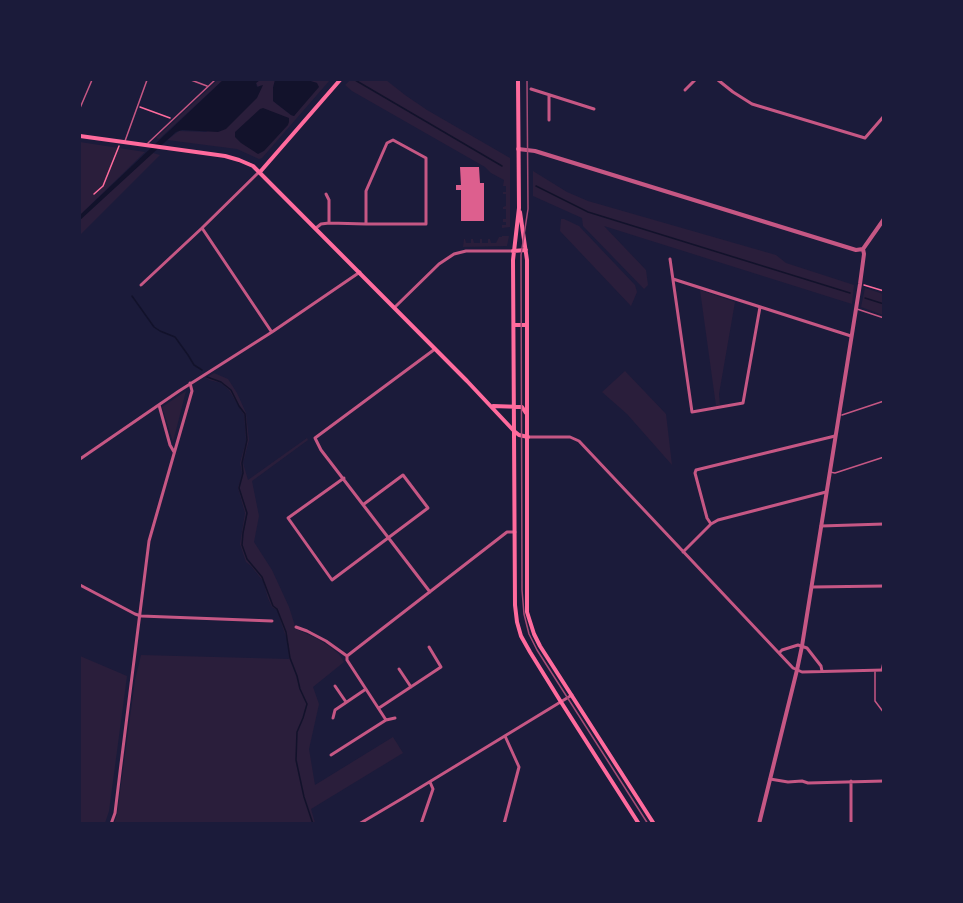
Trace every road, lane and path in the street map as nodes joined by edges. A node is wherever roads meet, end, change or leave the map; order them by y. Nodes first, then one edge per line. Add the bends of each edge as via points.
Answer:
1 (92, 80) edge
2 (147, 80) edge
3 (191, 80) edge
4 (215, 80) edge
5 (340, 80) edge
6 (518, 80) edge
7 (695, 80) edge
8 (718, 80) edge
9 (208, 86) junction
10 (531, 89) dead end
11 (685, 90) dead end
12 (549, 95) junction
13 (137, 106) junction
14 (80, 108) edge
15 (594, 109) dead end
16 (884, 116) edge
17 (173, 120) junction
18 (549, 120) dead end
19 (80, 136) edge
20 (124, 142) junction
21 (147, 145) junction
22 (118, 148) dead end
23 (518, 149) junction
24 (259, 172) junction
25 (94, 194) dead end
26 (326, 194) dead end
27 (519, 208) junction
28 (884, 219) edge
29 (329, 223) junction
30 (366, 224) junction
31 (202, 228) junction
32 (316, 228) junction
33 (863, 249) junction
34 (526, 250) junction
35 (513, 251) junction
36 (670, 259) dead end
37 (360, 272) junction
38 (673, 279) junction
39 (860, 284) junction
40 (141, 285) dead end
41 (884, 291) edge
42 (760, 307) junction
43 (395, 308) junction
44 (856, 308) junction
45 (884, 318) edge
46 (514, 325) junction
47 (527, 325) junction
48 (272, 332) junction
49 (851, 336) junction
50 (435, 349) junction
51 (190, 383) junction
52 (884, 401) edge
53 (159, 405) junction
54 (491, 406) junction
55 (514, 406) junction
56 (838, 416) junction
57 (527, 417) junction
58 (514, 431) junction
59 (835, 436) junction
60 (528, 437) junction
61 (174, 453) junction
62 (884, 457) edge
63 (80, 459) edge
64 (829, 472) junction
65 (344, 478) junction
66 (826, 492) junction
67 (364, 504) junction
68 (711, 524) junction
69 (884, 524) edge
70 (820, 526) junction
71 (515, 532) junction
72 (389, 537) junction
73 (683, 552) junction
74 (80, 585) edge
75 (884, 586) edge
76 (812, 587) junction
77 (430, 592) junction
78 (141, 616) junction
79 (272, 621) dead end
80 (296, 627) dead end
81 (802, 646) junction
82 (429, 647) dead end
83 (779, 653) junction
84 (346, 656) junction
85 (884, 662) edge
86 (399, 669) dead end
87 (797, 670) junction
88 (875, 670) junction
89 (883, 670) edge
90 (822, 671) junction
91 (335, 686) dead end
92 (411, 687) junction
93 (366, 689) junction
94 (572, 695) junction
95 (346, 702) junction
96 (561, 702) junction
97 (379, 708) junction
98 (884, 713) edge
99 (333, 718) dead end
100 (395, 718) dead end
101 (386, 720) junction
102 (504, 736) junction
103 (331, 755) dead end
104 (770, 779) junction
105 (884, 781) edge
106 (430, 782) junction
107 (851, 782) junction
108 (111, 824) edge
109 (359, 824) edge
110 (421, 824) edge
111 (504, 824) edge
112 (639, 824) edge
113 (654, 824) edge
114 (759, 824) edge
115 (851, 824) edge

1 - 14 lane
2 - 13 lane
3 - 9 lane
4 - 9 lane
5 - 24 main road
6 - 23 main road
7 - 11 street
8 - 16 street via 752,104 865,138
9 - 17 lane
10 - 12 street
12 - 15 street
12 - 18 street
13 - 17 path
13 - 20 lane
17 - 21 lane
19 - 20 main road
20 - 21 main road
21 - 24 main road via 232,158
22 - 25 path via 103,186
23 - 27 main road
23 - 33 street via 535,150
24 - 31 street
24 - 32 main road
26 - 29 street
27 - 34 main road
27 - 35 main road
28 - 33 street
29 - 30 street
29 - 32 street
30 - 30 street via 426,224 426,158 393,140 387,143 366,192
31 - 40 street
31 - 48 street
32 - 37 main road
33 - 39 street
34 - 35 main road
34 - 47 main road
35 - 43 street via 454,254
35 - 46 main road
36 - 38 street
37 - 43 main road
37 - 48 street
38 - 42 street
38 - 42 street via 692,412 743,403
39 - 41 path
39 - 44 street
42 - 49 street
43 - 50 main road
44 - 45 lane
44 - 49 street
46 - 47 main road
46 - 55 main road
47 - 57 main road
48 - 51 street
49 - 56 street
50 - 54 main road
50 - 65 street via 315,436
51 - 53 street
51 - 61 street via 192,392
52 - 56 lane
53 - 61 street
53 - 63 street
54 - 55 main road
54 - 58 main road
55 - 57 main road via 524,408
55 - 58 main road
56 - 59 street
57 - 60 main road
58 - 60 main road
58 - 71 main road
59 - 64 street
59 - 68 street via 696,470
60 - 73 street via 570,437 579,441
60 - 94 main road via 527,612 537,640
61 - 78 street via 149,541
62 - 64 lane
64 - 66 street
65 - 67 street
65 - 72 street via 288,518 332,580
66 - 68 street
66 - 70 street
67 - 72 street
67 - 72 street via 404,474 428,508
68 - 73 street
69 - 70 street
70 - 76 street
71 - 77 street via 507,532
71 - 96 main road via 518,625
72 - 77 street
73 - 83 street
74 - 78 street
75 - 76 street
76 - 81 street
77 - 84 street
78 - 79 street
78 - 108 street
80 - 84 street
81 - 83 street
81 - 87 street
81 - 90 street
82 - 92 street via 441,667
83 - 87 street
84 - 93 street
85 - 89 street
86 - 92 street
87 - 90 street
87 - 104 street
88 - 89 street
88 - 90 street
88 - 98 lane via 875,701
91 - 95 street
92 - 97 street
93 - 95 street
93 - 97 street
94 - 96 street
94 - 113 main road
95 - 99 street via 335,710
96 - 102 street
96 - 112 main road
97 - 101 street
100 - 101 street
101 - 103 street
102 - 106 street
102 - 111 street via 519,767
104 - 107 street
104 - 114 street
105 - 107 street
106 - 109 street
106 - 110 street via 433,789
107 - 115 street

